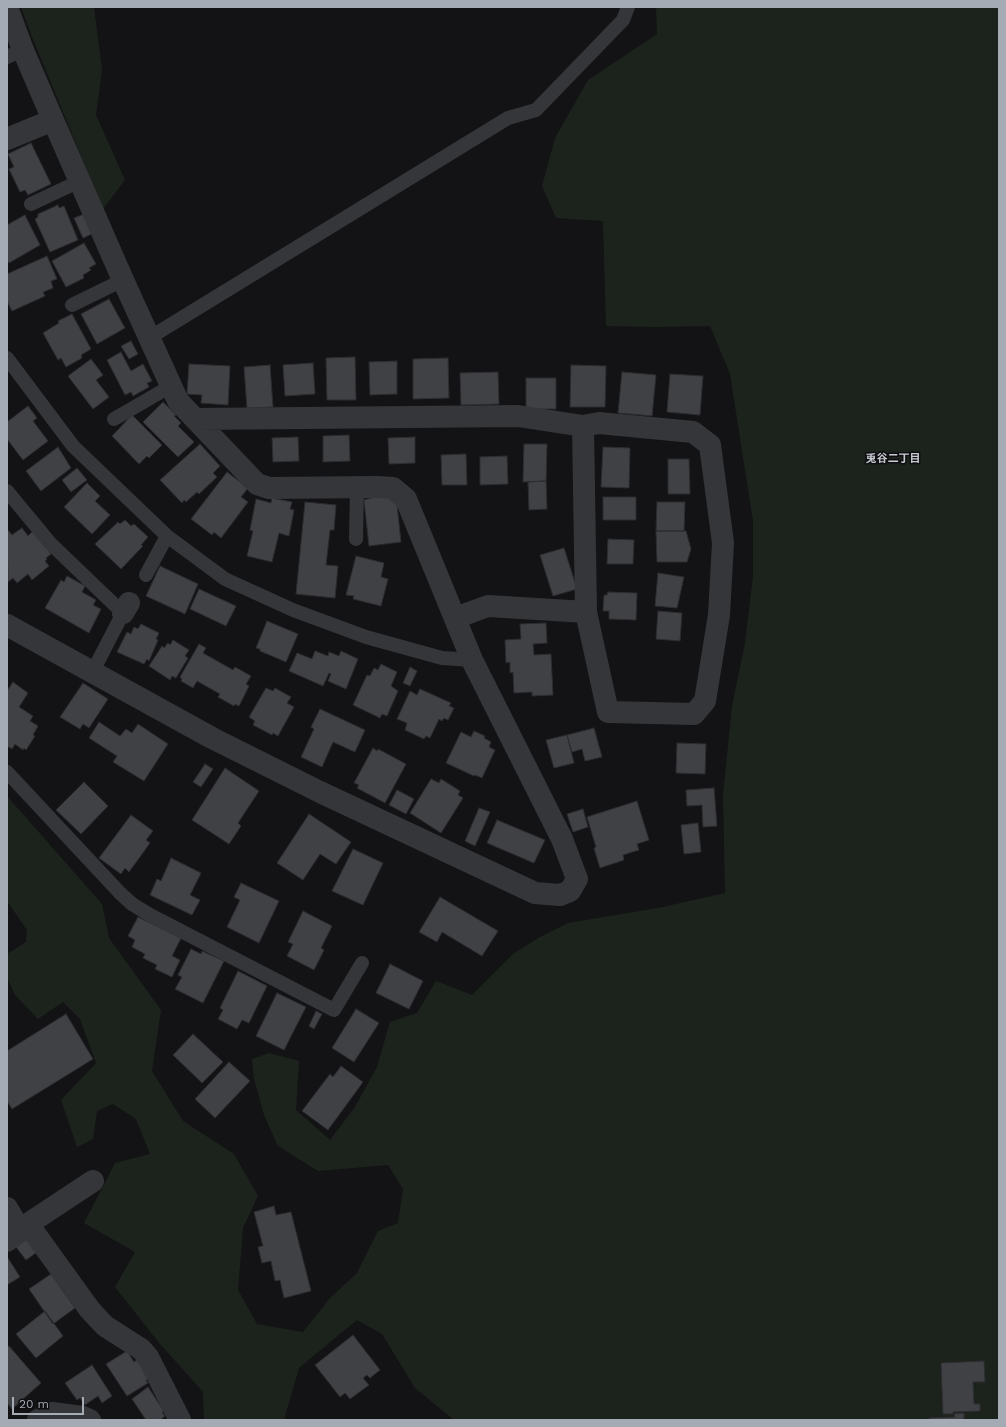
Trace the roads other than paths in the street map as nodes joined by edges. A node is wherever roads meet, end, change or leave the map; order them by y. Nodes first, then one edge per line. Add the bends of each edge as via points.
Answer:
1 (7, 7) edge
2 (628, 7) edge
3 (15, 54) edge
4 (53, 120) junction
5 (7, 139) edge
6 (80, 181) junction
7 (31, 204) dead end
8 (123, 280) junction
9 (72, 305) dead end
10 (149, 338) junction
11 (7, 358) edge
12 (170, 386) junction
13 (114, 419) dead end
14 (195, 419) junction
15 (583, 426) junction
16 (358, 488) junction
17 (7, 492) edge
18 (167, 536) junction
19 (356, 539) dead end
20 (146, 575) dead end
21 (586, 612) junction
22 (455, 618) junction
23 (7, 625) edge
24 (472, 660) junction
25 (93, 671) junction
26 (7, 772) edge
27 (362, 963) dead end
28 (93, 1181) dead end
29 (7, 1208) edge
30 (18, 1231) edge
31 (86, 1419) edge
32 (38, 1420) edge
33 (180, 1420) edge

1 - 3 street
2 - 10 lane via 623,20 536,110 508,118
3 - 4 street
4 - 5 street
4 - 6 street
6 - 7 lane
6 - 8 street
8 - 9 lane
8 - 10 street
10 - 12 street
11 - 18 lane via 73,446
12 - 13 lane
12 - 14 street via 178,401
14 - 15 street via 518,416
14 - 16 street via 257,484 269,488
15 - 21 street
15 - 21 street via 599,423 693,432 710,445 723,543 719,615 705,701 694,714 608,712
16 - 19 lane
16 - 22 street via 393,488 406,499
17 - 25 lane via 50,543 126,608
18 - 20 lane
18 - 24 lane via 224,579 292,610 366,637 442,658
21 - 22 street via 488,606
22 - 24 street
23 - 25 street
24 - 25 street via 562,839 577,878 570,891 560,895 535,893 320,792 212,738
26 - 27 lane via 120,893 150,915 334,1010
28 - 30 street
29 - 30 street
30 - 33 street via 105,1326 141,1349 148,1357
31 - 32 street via 52,1413

